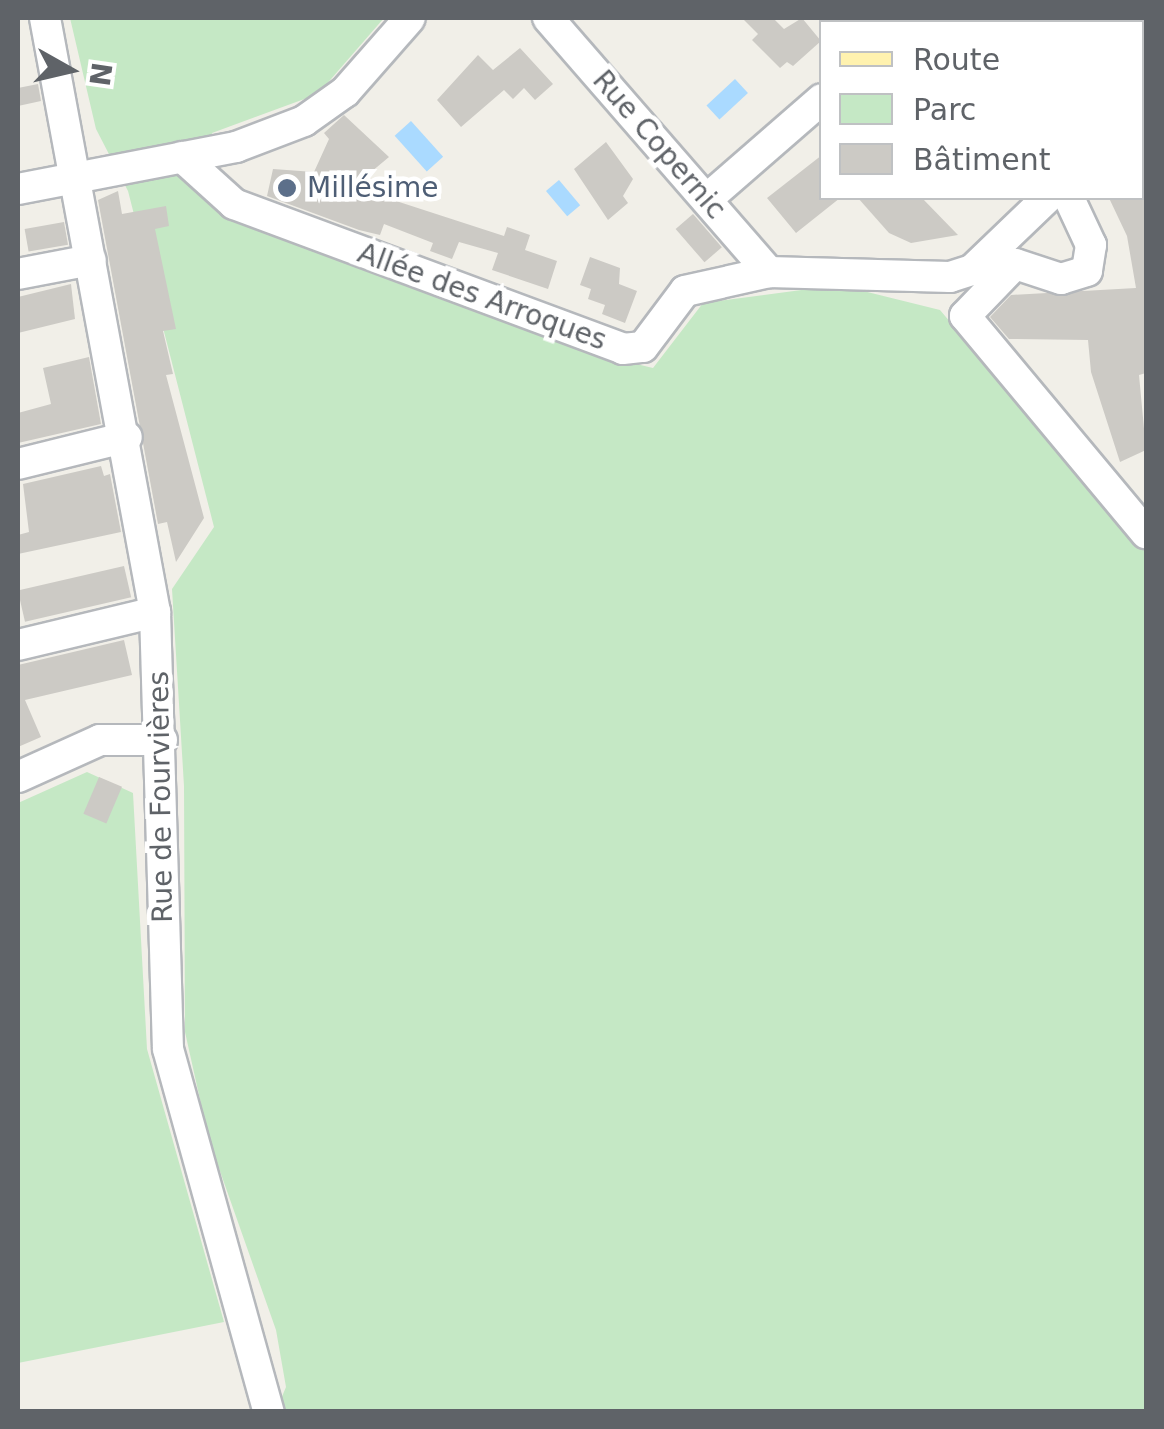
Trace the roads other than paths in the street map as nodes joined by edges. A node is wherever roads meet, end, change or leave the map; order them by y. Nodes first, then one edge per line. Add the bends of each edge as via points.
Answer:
1 (46, 18) edge
2 (410, 18) edge
3 (548, 18) edge
4 (819, 102) edge
5 (182, 157) junction
6 (79, 176) junction
7 (18, 189) edge
8 (706, 199) junction
9 (1045, 200) edge
10 (1070, 200) edge
11 (91, 260) junction
12 (769, 272) junction
13 (18, 274) edge
14 (127, 437) junction
15 (18, 464) edge
16 (1146, 533) edge
17 (156, 612) junction
18 (18, 645) edge
19 (162, 740) junction
20 (18, 777) edge
21 (269, 1412) edge

1 - 6 street, Rue de Fourvières
2 - 5 street via 345,92 304,121 236,148
3 - 8 street, Rue Copernic
4 - 8 street
5 - 6 street
5 - 12 street, Allée des Arroques via 234,204 623,349 643,347 685,292
6 - 7 street
6 - 11 street, Rue de Fourvières
8 - 12 street, Rue Copernic
9 - 12 street, Allée des Arroques via 972,270 950,277
10 - 16 street via 1091,245 1087,271 1061,279 1015,264 965,316
11 - 13 street
11 - 14 street, Rue de Fourvières
14 - 15 street
14 - 17 street, Rue de Fourvières
17 - 18 street
17 - 19 street, Rue de Fourvières
19 - 20 street via 100,740
19 - 21 street, Rue de Fourvières via 168,1049

